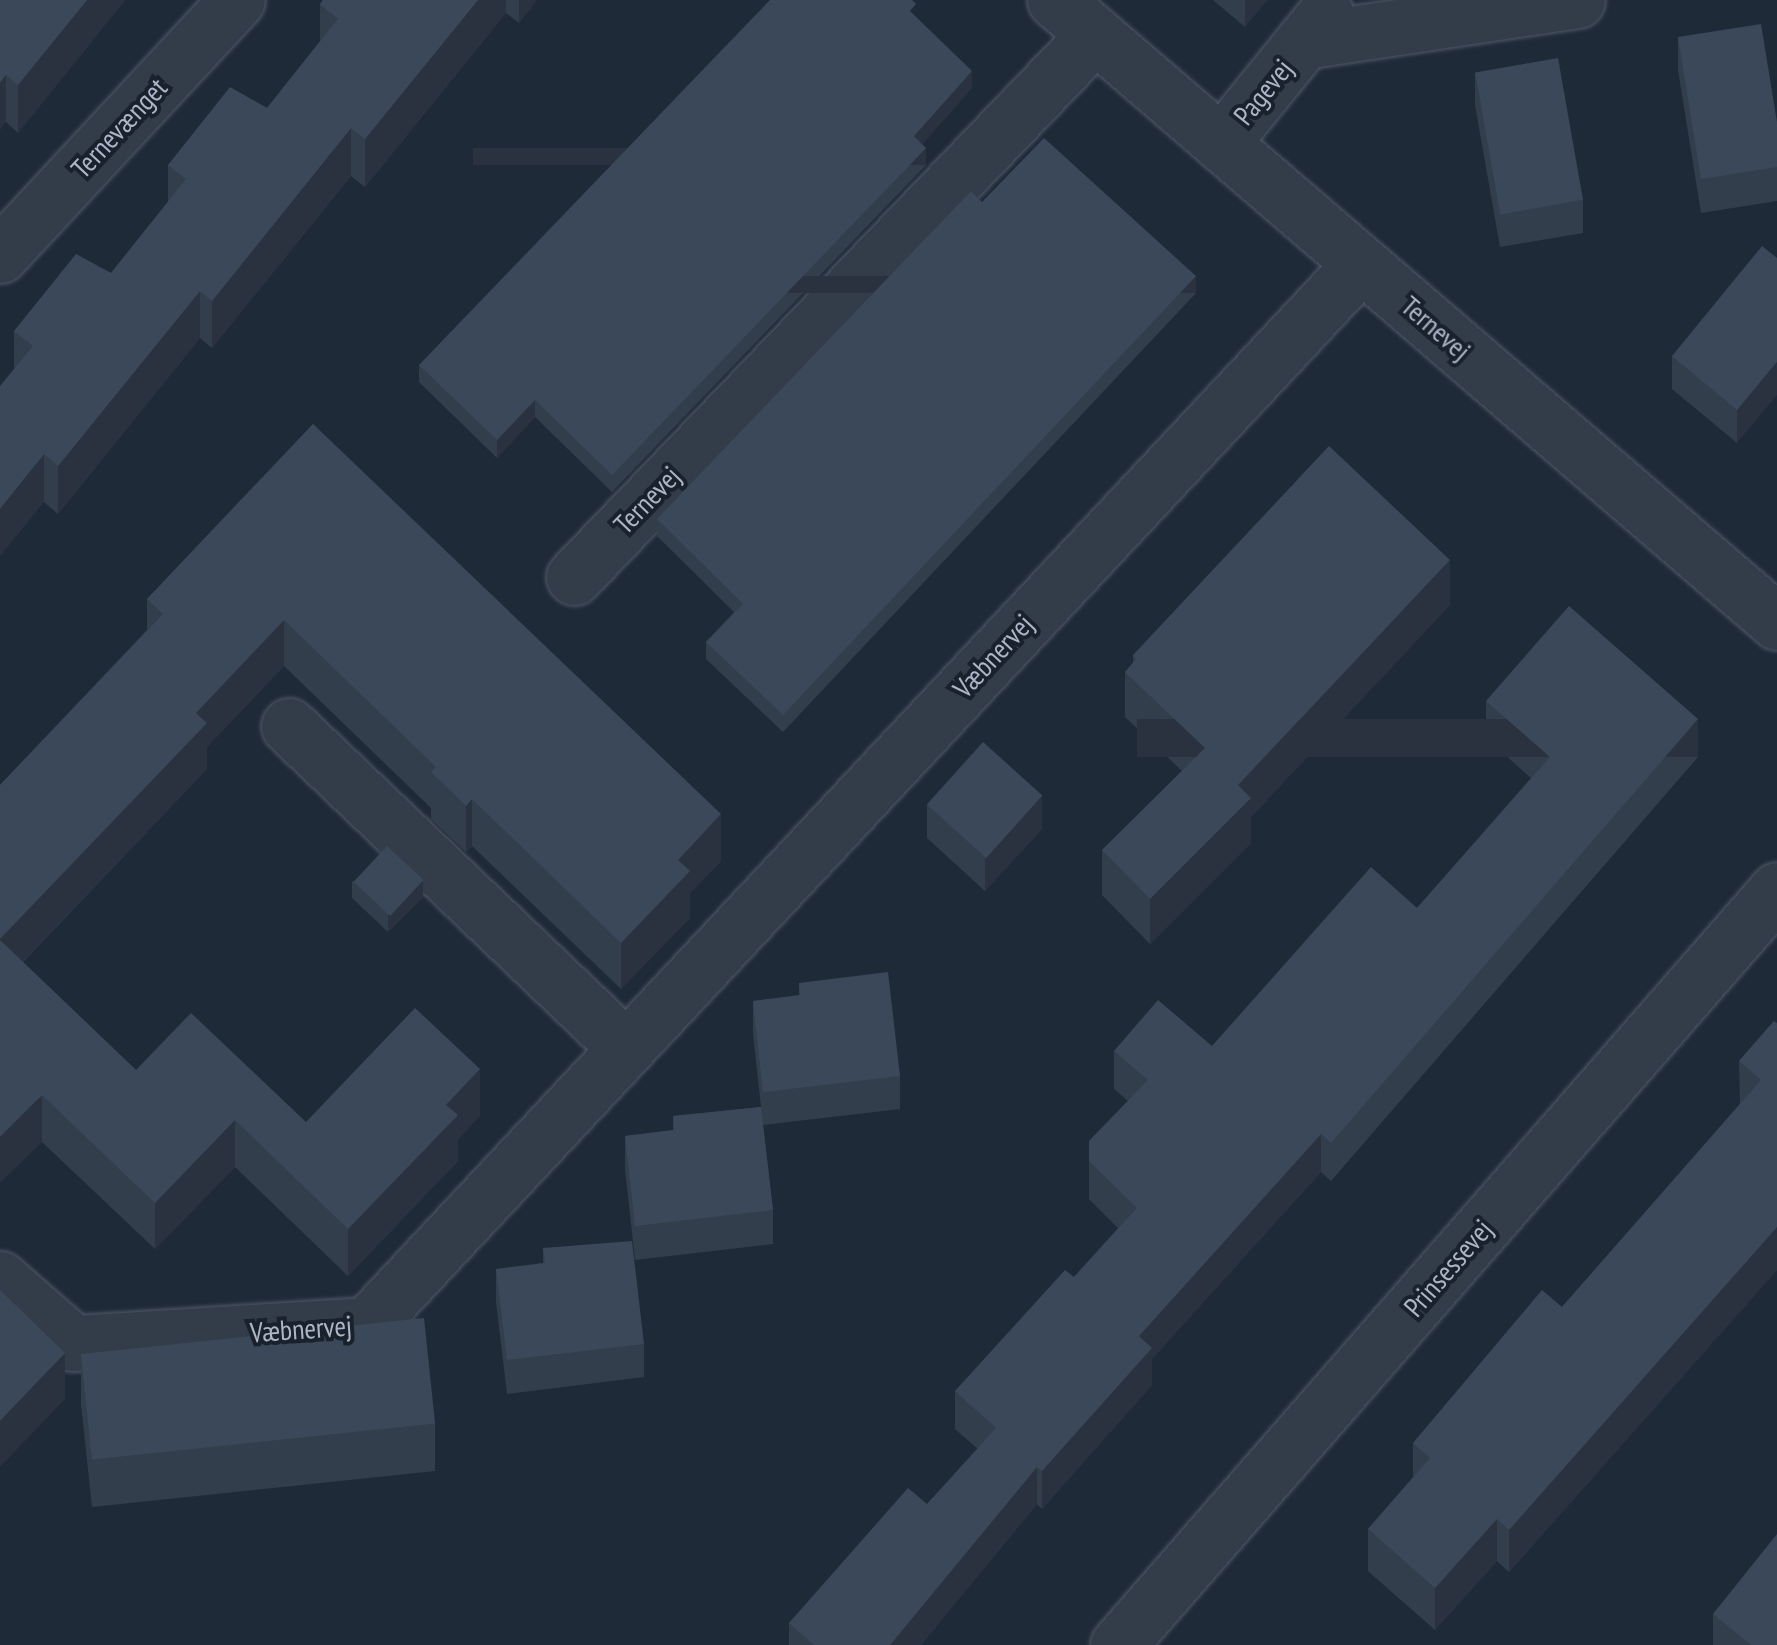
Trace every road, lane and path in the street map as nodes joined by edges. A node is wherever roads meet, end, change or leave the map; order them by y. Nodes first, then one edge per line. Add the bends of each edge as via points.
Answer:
1 (237, 0) edge
2 (1054, 0) edge
3 (1577, 0) edge
4 (1321, 21) edge
5 (1095, 35) junction
6 (1221, 142) junction
7 (0, 255) edge
8 (1360, 264) junction
9 (574, 577) dead end
10 (1777, 622) edge
11 (289, 726) dead end
12 (1777, 890) edge
13 (626, 1048) junction
14 (0, 1279) edge
15 (1118, 1645) edge

1 - 7 street, Ternevænget
2 - 5 street, Ternevej
3 - 4 street, Pagevej
4 - 6 street, Pagevej
5 - 6 street, Ternevej
5 - 9 street, Ternevej
6 - 8 street, Ternevej
8 - 10 street, Ternevej
8 - 13 street, Væbnervej
11 - 13 street
12 - 15 street, Prinsessevej
13 - 14 street, Væbnervej via 367,1325 73,1343

